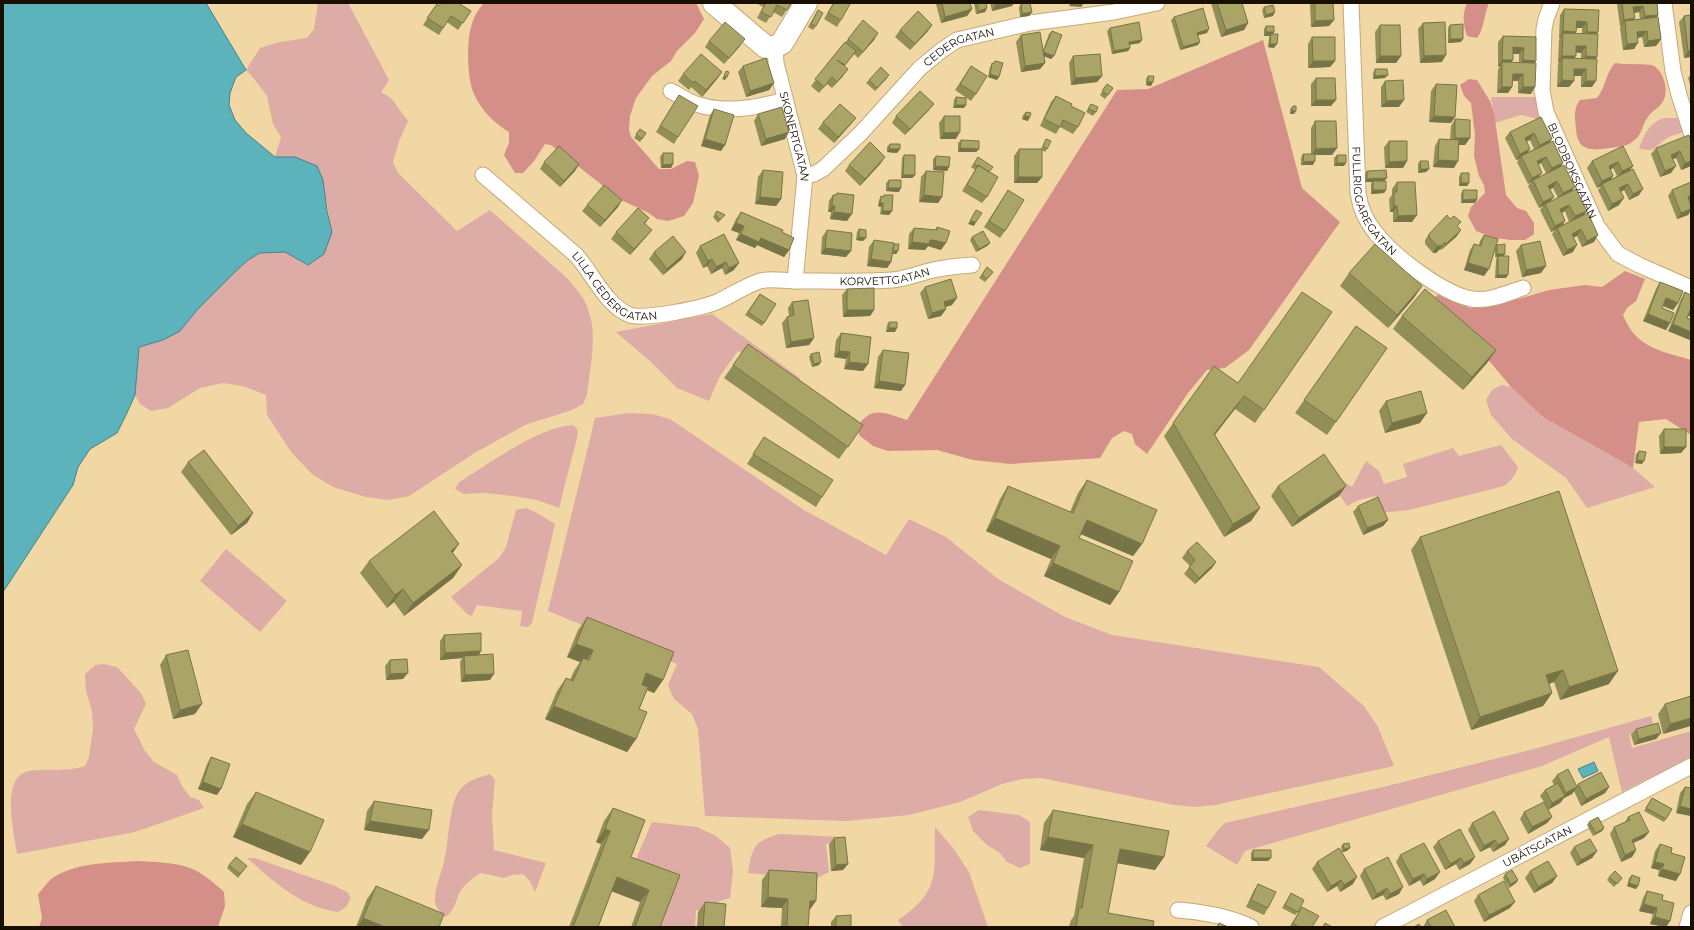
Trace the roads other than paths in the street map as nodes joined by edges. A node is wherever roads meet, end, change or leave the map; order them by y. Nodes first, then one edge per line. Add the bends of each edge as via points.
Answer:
1 (714, 3) edge
2 (806, 3) edge
3 (1157, 3) edge
4 (1351, 3) edge
5 (1552, 3) edge
6 (1664, 3) edge
7 (775, 47) junction
8 (671, 91) dead end
9 (785, 100) junction
10 (1691, 132) edge
11 (483, 174) dead end
12 (806, 176) junction
13 (972, 265) dead end
14 (795, 281) junction
15 (1523, 288) dead end
16 (1691, 288) edge
17 (1691, 766) edge
18 (1178, 910) dead end
19 (1691, 913) edge
20 (1251, 927) edge
21 (1383, 927) edge
22 (1687, 927) edge

1 - 7 street via 766,48
2 - 7 street via 782,43
3 - 12 street, CEDERGATAN via 1114,12 1030,23 957,40 920,68 860,134 823,169
4 - 15 street, FULLRIGGAREGATAN via 1358,193 1370,225 1381,240 1424,276 1465,297 1487,298
5 - 16 street, BLODBOKSGATAN via 1544,29 1543,101 1549,123 1597,226 1618,254
6 - 10 street via 1673,71
7 - 9 street, SKONERTGATAN
8 - 9 street via 692,102 718,109 762,106
9 - 12 street, SKONERTGATAN
11 - 14 street, LILLA CEDERGATAN via 576,255 614,306 630,315 647,316 681,311 717,302 770,279
12 - 14 street, SKONERTGATAN
13 - 14 street, KORVETTGATAN via 935,269 891,280
17 - 21 street, UBÅTSGATAN
18 - 20 street via 1208,913
19 - 22 street

